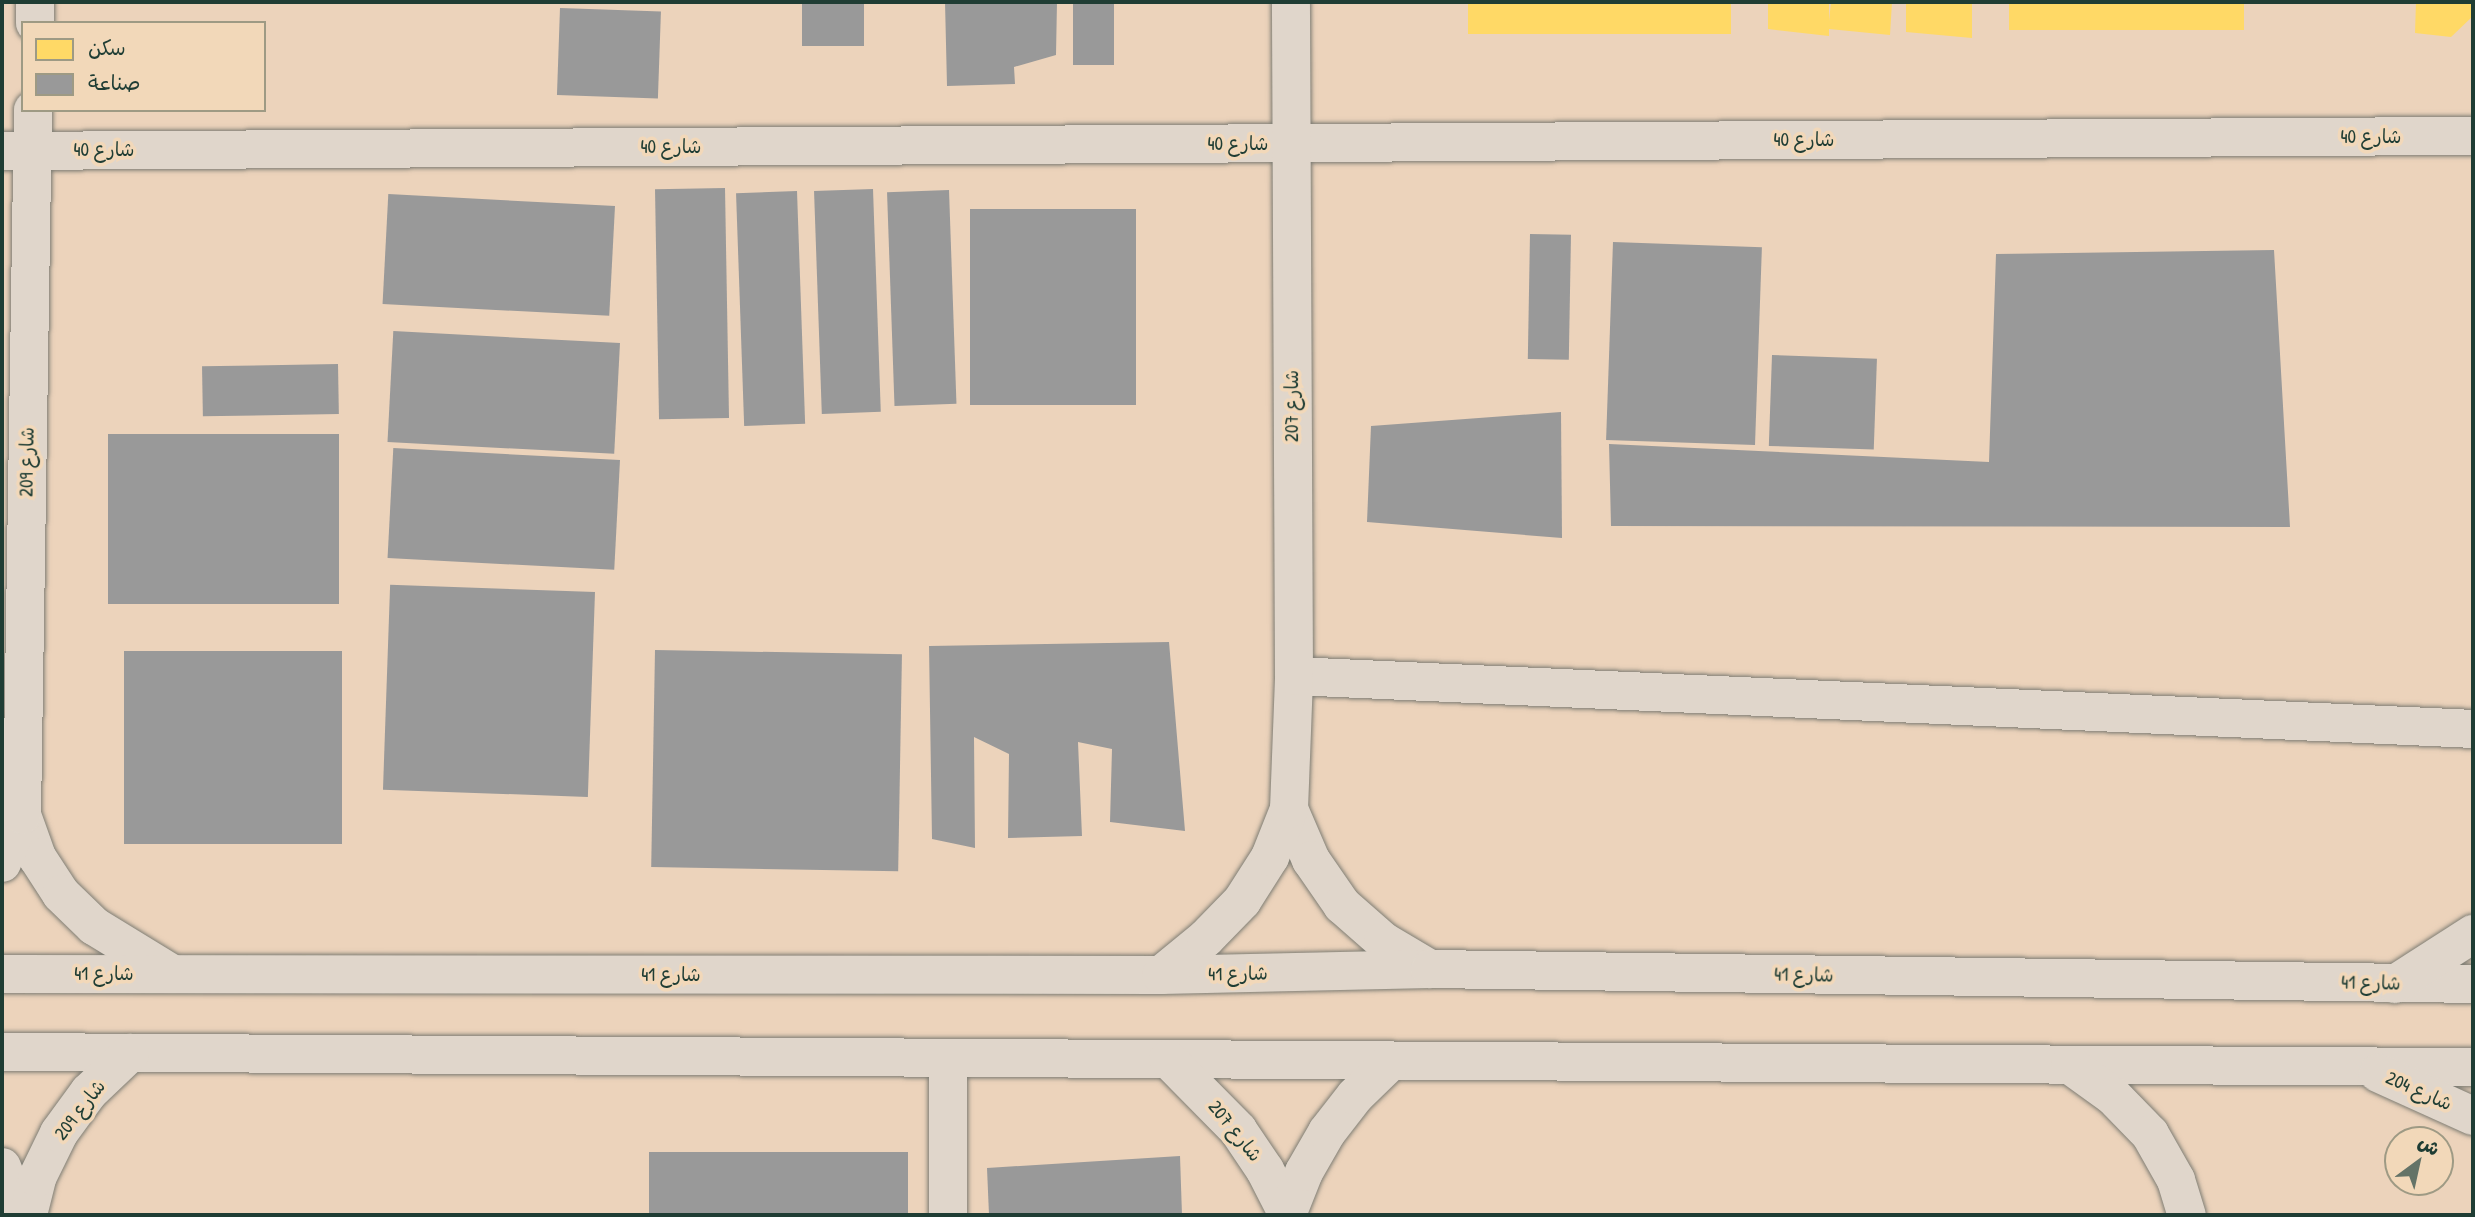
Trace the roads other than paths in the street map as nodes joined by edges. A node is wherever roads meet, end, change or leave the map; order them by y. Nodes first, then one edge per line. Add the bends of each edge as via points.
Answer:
1 (35, 2) edge
2 (1291, 2) edge
3 (34, 21) edge
4 (32, 112) edge
5 (2473, 136) edge
6 (1291, 143) junction
7 (17, 151) edge
8 (1294, 676) junction
9 (2473, 729) edge
10 (1289, 809) junction
11 (22, 815) junction
12 (2, 863) edge
13 (2473, 934) edge
14 (1430, 969) junction
15 (2, 974) edge
16 (173, 974) junction
17 (1161, 975) junction
18 (2395, 984) junction
19 (2473, 984) edge
20 (2, 1052) edge
21 (130, 1053) junction
22 (948, 1058) junction
23 (1168, 1059) junction
24 (1391, 1061) junction
25 (2070, 1065) junction
26 (2364, 1067) junction
27 (2473, 1067) edge
28 (2473, 1115) edge
29 (2, 1167) edge
30 (1287, 1214) edge
31 (21, 1215) edge
32 (28, 1215) edge
33 (948, 1215) edge
34 (2187, 1215) edge

1 - 3 street
2 - 6 street, شارع 207
4 - 7 street, شارع 209
5 - 6 street, شارع 40
6 - 7 street, شارع 40
6 - 8 street, شارع 207
7 - 11 street, شارع 209
8 - 9 street
8 - 10 street, شارع 207
10 - 14 street, شارع 207 via 1311,860 1342,905 1383,941
10 - 17 street, شارع 207 via 1269,858 1242,901
11 - 12 street, شارع 209
11 - 16 street, شارع 209 via 37,856 61,894 93,926
13 - 18 street
14 - 17 street, شارع 41
14 - 18 street, شارع 41
15 - 16 street, شارع 41
16 - 17 street, شارع 41
18 - 19 street, شارع 41
20 - 21 street
21 - 22 street
21 - 32 street, شارع 209 via 89,1092 59,1133 37,1178
22 - 23 street
22 - 33 street
23 - 24 street
23 - 30 street, شارع 207 via 1238,1130
24 - 25 street
24 - 30 street, شارع 207 via 1327,1132 1304,1171
25 - 26 street
25 - 34 street via 2113,1096 2150,1134 2176,1180
26 - 27 street
26 - 28 street, شارع 204
29 - 31 street

